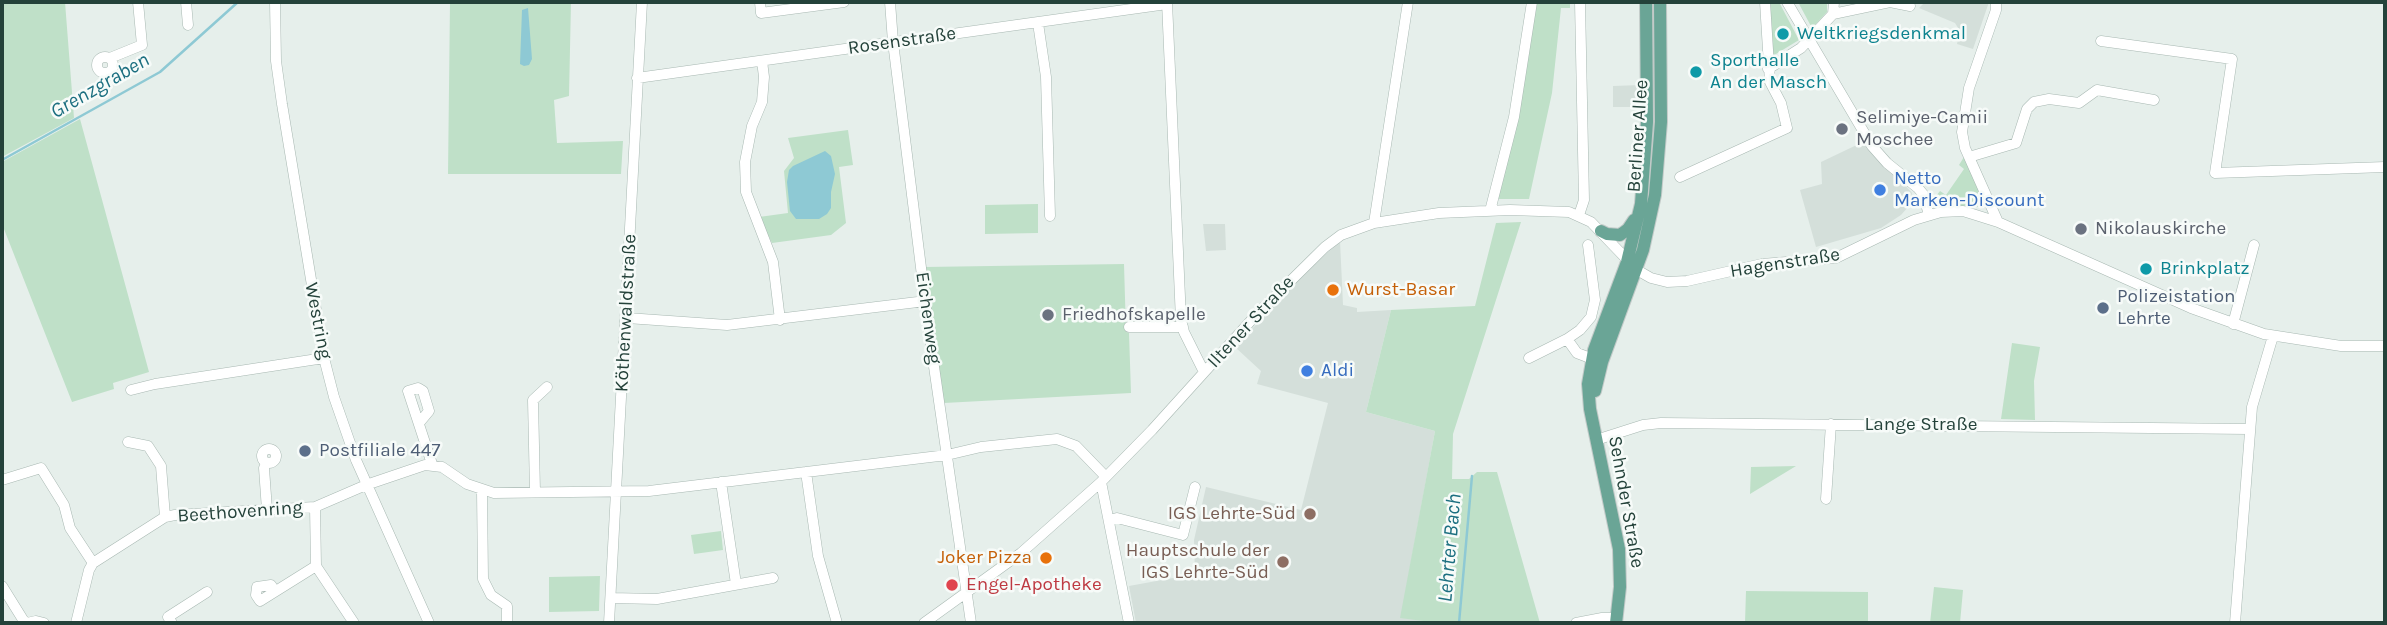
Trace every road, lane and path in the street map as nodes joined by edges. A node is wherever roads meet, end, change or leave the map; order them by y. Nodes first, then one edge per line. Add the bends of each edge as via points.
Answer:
1 (138, 2) edge
2 (186, 2) edge
3 (275, 2) edge
4 (642, 2) edge
5 (760, 2) edge
6 (844, 2) edge
7 (890, 2) edge
8 (1408, 2) edge
9 (1532, 2) edge
10 (1580, 2) edge
11 (1646, 2) edge
12 (1660, 2) edge
13 (1765, 2) edge
14 (1787, 2) edge
15 (1834, 2) edge
16 (1996, 2) edge
17 (1167, 3) edge
18 (804, 4) edge
19 (1910, 6) dead end
20 (1833, 14) junction
21 (1038, 23) junction
22 (188, 25) dead end
23 (1808, 39) junction
24 (2101, 41) dead end
25 (893, 43) junction
26 (110, 58) dead end
27 (762, 61) junction
28 (1768, 69) junction
29 (638, 78) junction
30 (2154, 100) dead end
31 (1969, 157) junction
32 (2385, 167) edge
33 (1680, 177) dead end
34 (1641, 204) junction
35 (1490, 211) junction
36 (1579, 215) junction
37 (1929, 215) junction
38 (1050, 216) dead end
39 (1998, 222) junction
40 (1374, 223) junction
41 (1601, 231) junction
42 (1588, 245) dead end
43 (2254, 245) dead end
44 (1632, 266) junction
45 (926, 301) junction
46 (626, 318) junction
47 (780, 320) junction
48 (2233, 324) junction
49 (1129, 327) dead end
50 (1183, 327) junction
51 (2273, 336) junction
52 (1567, 339) junction
53 (2385, 346) edge
54 (324, 358) junction
55 (1529, 358) dead end
56 (1597, 360) junction
57 (1204, 372) junction
58 (547, 387) dead end
59 (131, 390) dead end
60 (419, 423) dead end
61 (1831, 424) junction
62 (2249, 429) junction
63 (1595, 435) junction
64 (128, 442) dead end
65 (947, 455) junction
66 (266, 463) dead end
67 (432, 464) junction
68 (806, 472) junction
69 (1103, 479) junction
70 (2, 480) edge
71 (721, 482) junction
72 (366, 485) junction
73 (1195, 487) dead end
74 (482, 491) junction
75 (615, 491) junction
76 (536, 492) junction
77 (1826, 499) dead end
78 (315, 507) junction
79 (267, 510) junction
80 (165, 517) junction
81 (1110, 520) junction
82 (93, 563) junction
83 (316, 566) junction
84 (773, 578) dead end
85 (736, 583) junction
86 (2, 586) edge
87 (275, 591) dead end
88 (207, 592) dead end
89 (967, 593) junction
90 (611, 598) junction
91 (1617, 621) edge
92 (26, 623) edge
93 (44, 623) edge
94 (76, 623) edge
95 (172, 623) edge
96 (354, 623) edge
97 (429, 623) edge
98 (507, 623) edge
99 (609, 623) edge
100 (837, 623) edge
101 (924, 623) edge
102 (971, 623) edge
103 (1129, 623) edge
104 (1576, 623) edge
105 (2235, 623) edge

1 - 26 street via 142,45
2 - 22 street
3 - 54 street, Westring via 280,93
4 - 29 street, Köthenwaldstraße
5 - 18 street via 761,13
6 - 18 street
7 - 25 street, Eichenweg
8 - 40 street
9 - 35 street via 1514,117
10 - 36 street via 1584,200
11 - 34 main road, Berliner Allee via 1647,146
12 - 44 main road, Berliner Allee via 1660,153 1651,215
13 - 28 street
14 - 23 street
15 - 20 street
16 - 31 street via 1969,88 1962,132
17 - 21 street, Rosenstraße
17 - 50 street
19 - 20 street via 1890,2
20 - 23 street
21 - 25 street, Rosenstraße
21 - 38 street via 1046,77
23 - 28 street
23 - 37 street via 1872,146 1923,194
24 - 32 street via 2232,59 2215,173
25 - 27 street, Rosenstraße
25 - 45 street, Eichenweg
27 - 29 street, Rosenstraße
27 - 47 street via 762,102 744,162 746,192 773,262
28 - 33 street via 1787,128
29 - 46 street, Köthenwaldstraße
30 - 31 street via 2098,90 2079,103 2034,102 2016,143
31 - 39 street
34 - 41 main road via 1625,232
34 - 44 main road, Berliner Allee
35 - 36 street, Iltener Straße via 1551,210
35 - 40 street, Iltener Straße
36 - 41 street, Iltener Straße
37 - 39 street, Hagenstraße via 1963,211
37 - 44 street, Hagenstraße via 1830,259 1762,264 1676,282 1659,281
39 - 48 street, Hagenstraße
40 - 57 street, Iltener Straße via 1341,235 1325,247
41 - 44 street, Iltener Straße
42 - 52 street via 1595,306 1588,321
43 - 48 street
44 - 56 main road, Sehnder Straße
45 - 47 street
45 - 65 street, Eichenweg
46 - 47 street via 727,325
46 - 75 street, Köthenwaldstraße
48 - 51 street, Hagenstraße
49 - 50 street
50 - 57 street
51 - 53 street, Hagenstraße via 2341,346
51 - 62 street
52 - 55 street
52 - 56 street via 1577,353
54 - 59 street
54 - 72 street, Westring via 345,433
56 - 63 main road, Sehnder Straße via 1588,384
57 - 69 street, Iltener Straße
58 - 76 street via 533,400
60 - 67 street
61 - 62 street, Lange Straße
61 - 63 street, Lange Straße via 1651,423
61 - 77 street
62 - 105 street
63 - 91 main road, Sehnder Straße via 1619,549
64 - 80 street via 148,446 161,466
65 - 68 street
65 - 69 street via 1057,439 1076,446
65 - 89 street, Eichenweg
66 - 79 street
67 - 72 street, Beethovenring
67 - 74 street
68 - 71 street
68 - 100 street via 818,555
69 - 81 street
69 - 89 street, Iltener Straße via 1021,553
70 - 82 street via 41,468
71 - 75 street
71 - 85 street
72 - 78 street, Beethovenring
72 - 97 street, Westring
73 - 81 street via 1183,535
74 - 76 street
74 - 98 street via 483,579 491,595 507,606
75 - 76 street
75 - 90 street, Köthenwaldstraße
78 - 79 street, Beethovenring
78 - 83 street
79 - 80 street, Beethovenring
80 - 82 street, Beethovenring
81 - 103 street
82 - 94 street
83 - 87 street
83 - 96 street
84 - 85 street
85 - 90 street via 657,599
86 - 92 street
88 - 95 street via 168,617
89 - 101 street, Iltener Straße
89 - 102 street, Eichenweg
90 - 99 street, Köthenwaldstraße
91 - 104 street via 1602,618
92 - 93 street

